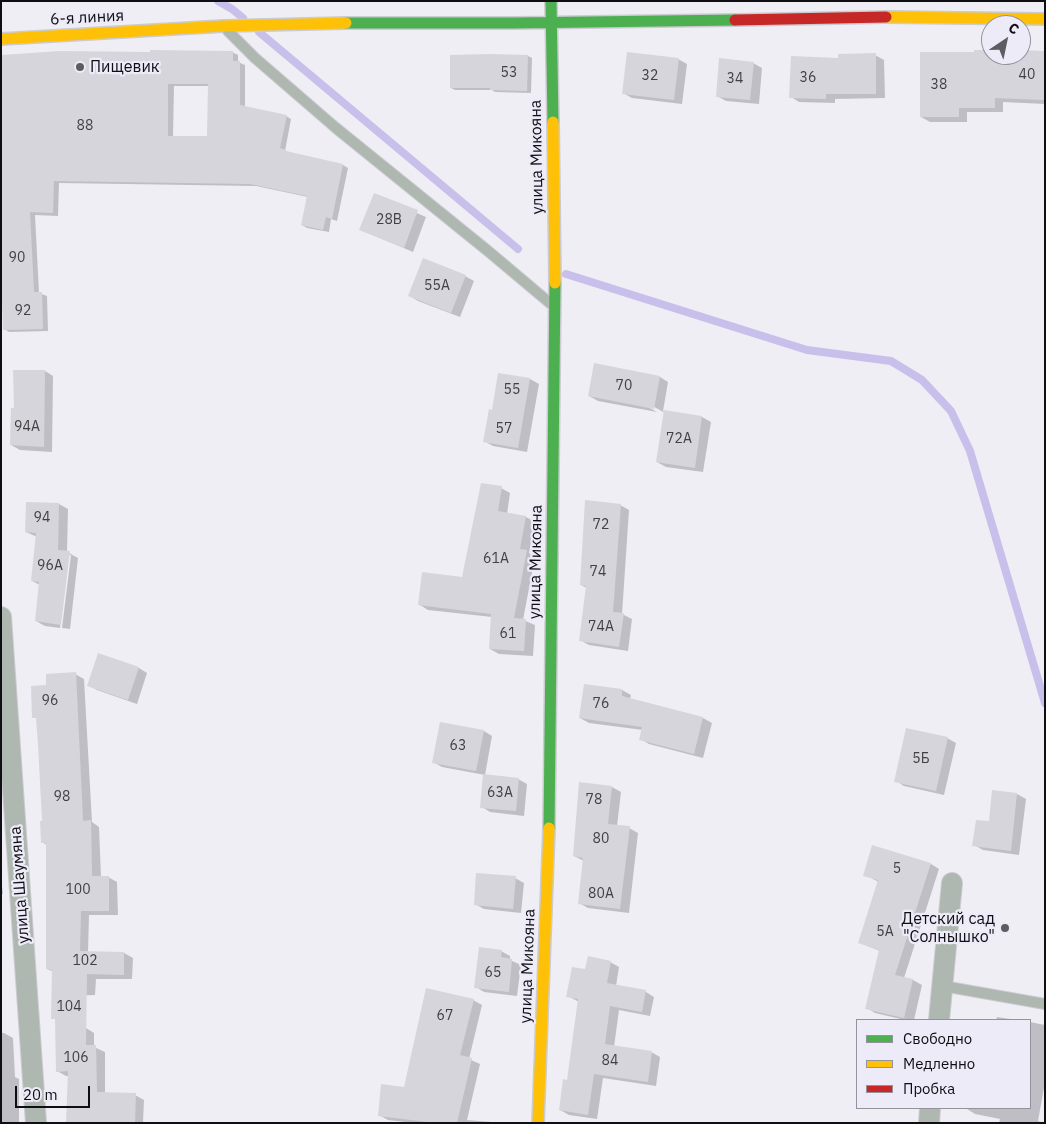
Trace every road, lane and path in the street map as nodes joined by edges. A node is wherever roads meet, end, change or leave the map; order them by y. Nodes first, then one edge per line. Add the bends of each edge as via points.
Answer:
1 (551, 1) edge
2 (901, 9) edge
3 (1045, 19) edge
4 (552, 22) junction
5 (224, 26) junction
6 (1, 39) edge
7 (555, 308) junction
8 (1, 617) edge
9 (952, 883) dead end
10 (943, 986) junction
11 (1045, 1004) edge
12 (940, 1019) edge
13 (930, 1109) edge
14 (36, 1123) edge
15 (538, 1123) edge
16 (929, 1123) edge

1 - 4 street, улица Микояна
2 - 3 street, 6-я линия
2 - 4 street, 6-я линия
4 - 5 street, 6-я линия
4 - 7 street, улица Микояна
5 - 6 street, 6-я линия
5 - 7 lane via 307,103
7 - 15 street, улица Микояна via 549,842
8 - 14 street, улица Шаумяна
9 - 10 street
10 - 11 lane
10 - 12 street
13 - 16 street

